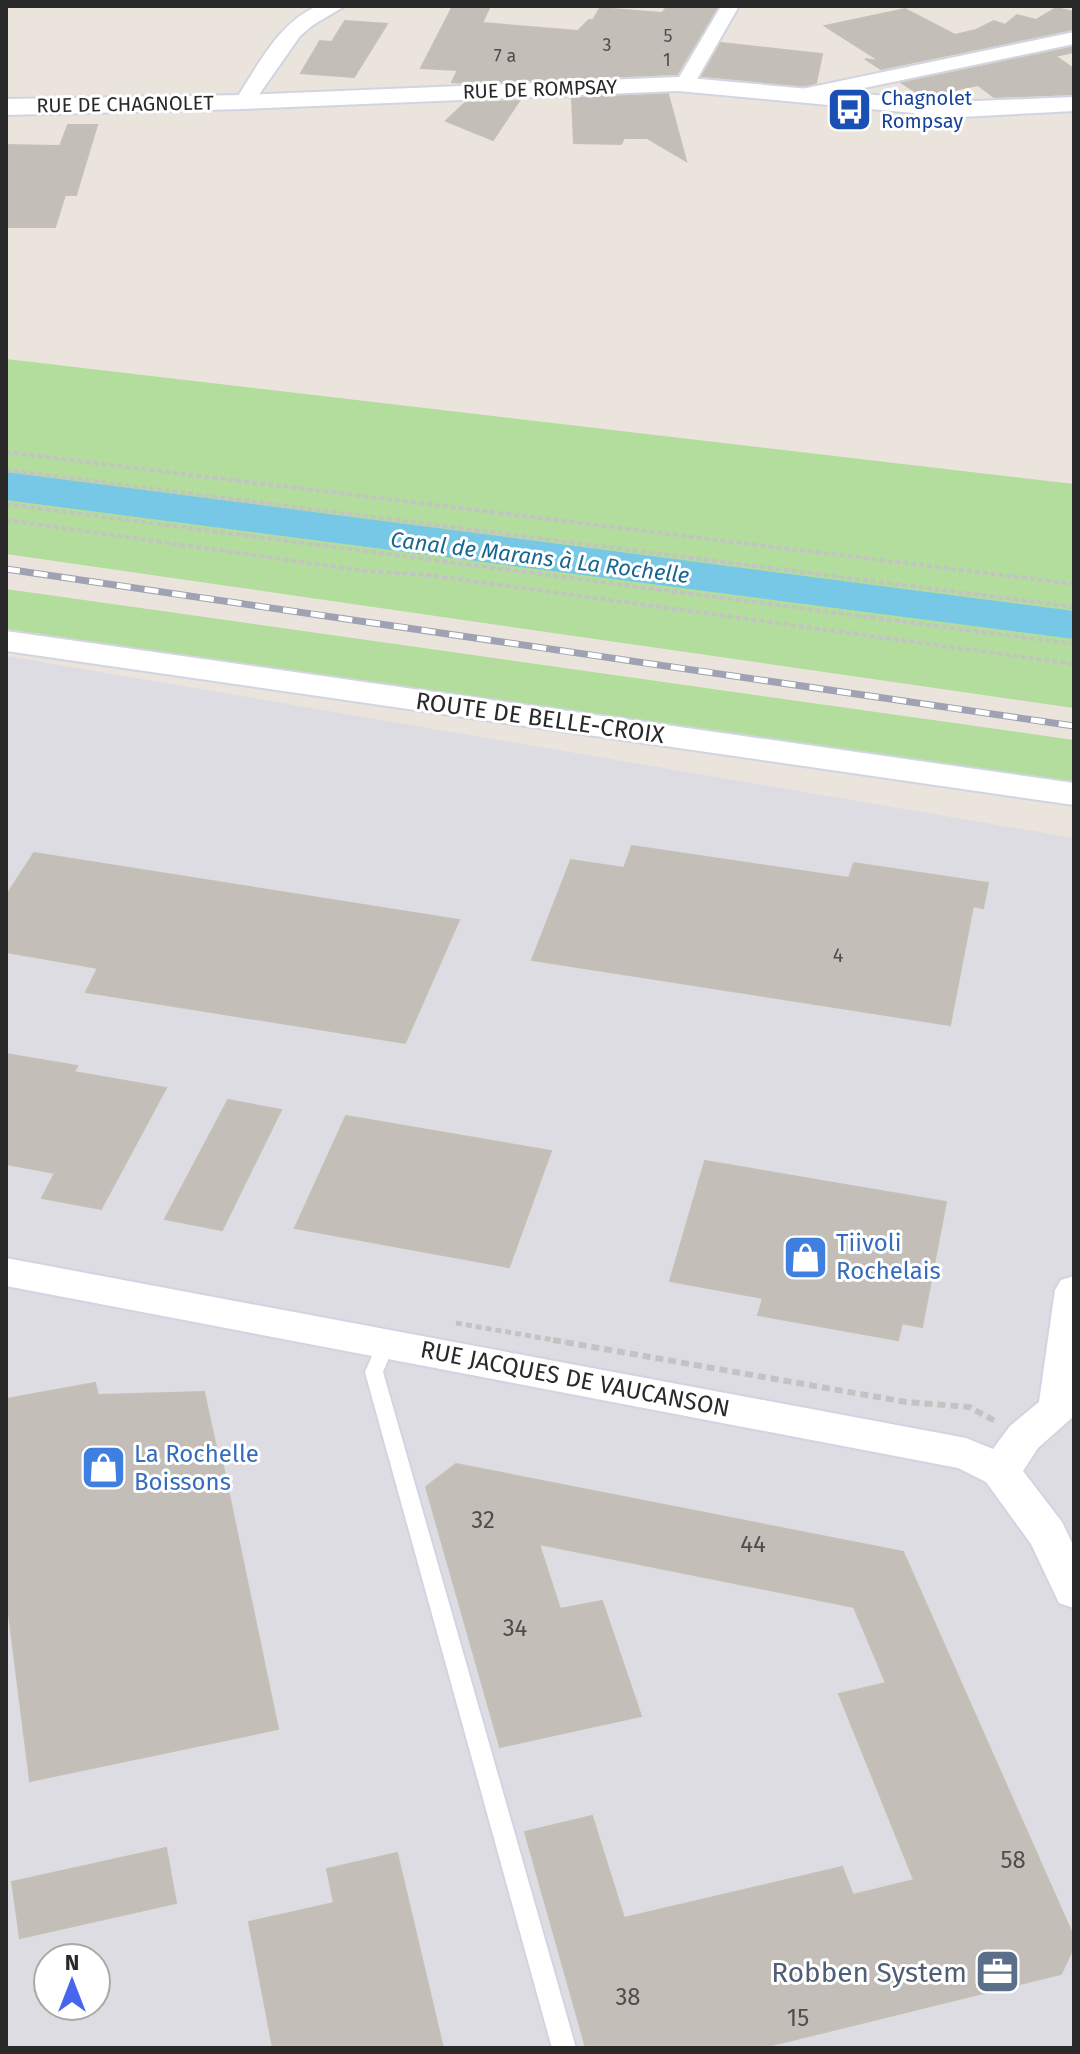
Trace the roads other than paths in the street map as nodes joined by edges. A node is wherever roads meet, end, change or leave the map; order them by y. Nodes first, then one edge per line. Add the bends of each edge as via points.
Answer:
1 (336, 6) edge
2 (730, 6) edge
3 (1074, 38) edge
4 (685, 84) junction
5 (802, 95) junction
6 (244, 102) junction
7 (1074, 104) edge
8 (6, 107) edge
9 (6, 641) edge
10 (1074, 794) edge
11 (6, 1272) edge
12 (1074, 1290) edge
13 (386, 1343) junction
14 (1000, 1471) junction
15 (1074, 1591) edge
16 (564, 2048) edge

1 - 6 street via 300,23
2 - 4 street
3 - 5 street
4 - 5 street, RUE DE ROMPSAY
4 - 6 street, RUE DE ROMPSAY
5 - 7 street, RUE DE ROMPSAY via 931,112
6 - 8 street, RUE DE CHAGNOLET
9 - 10 street, ROUTE DE BELLE-CROIX
11 - 13 street, RUE JACQUES DE VAUCANSON
12 - 14 street via 1058,1409 1024,1437
13 - 14 street, RUE JACQUES DE VAUCANSON via 966,1454
13 - 16 lane via 374,1372
14 - 15 street, RUE JACQUES DE VAUCANSON via 1047,1534

